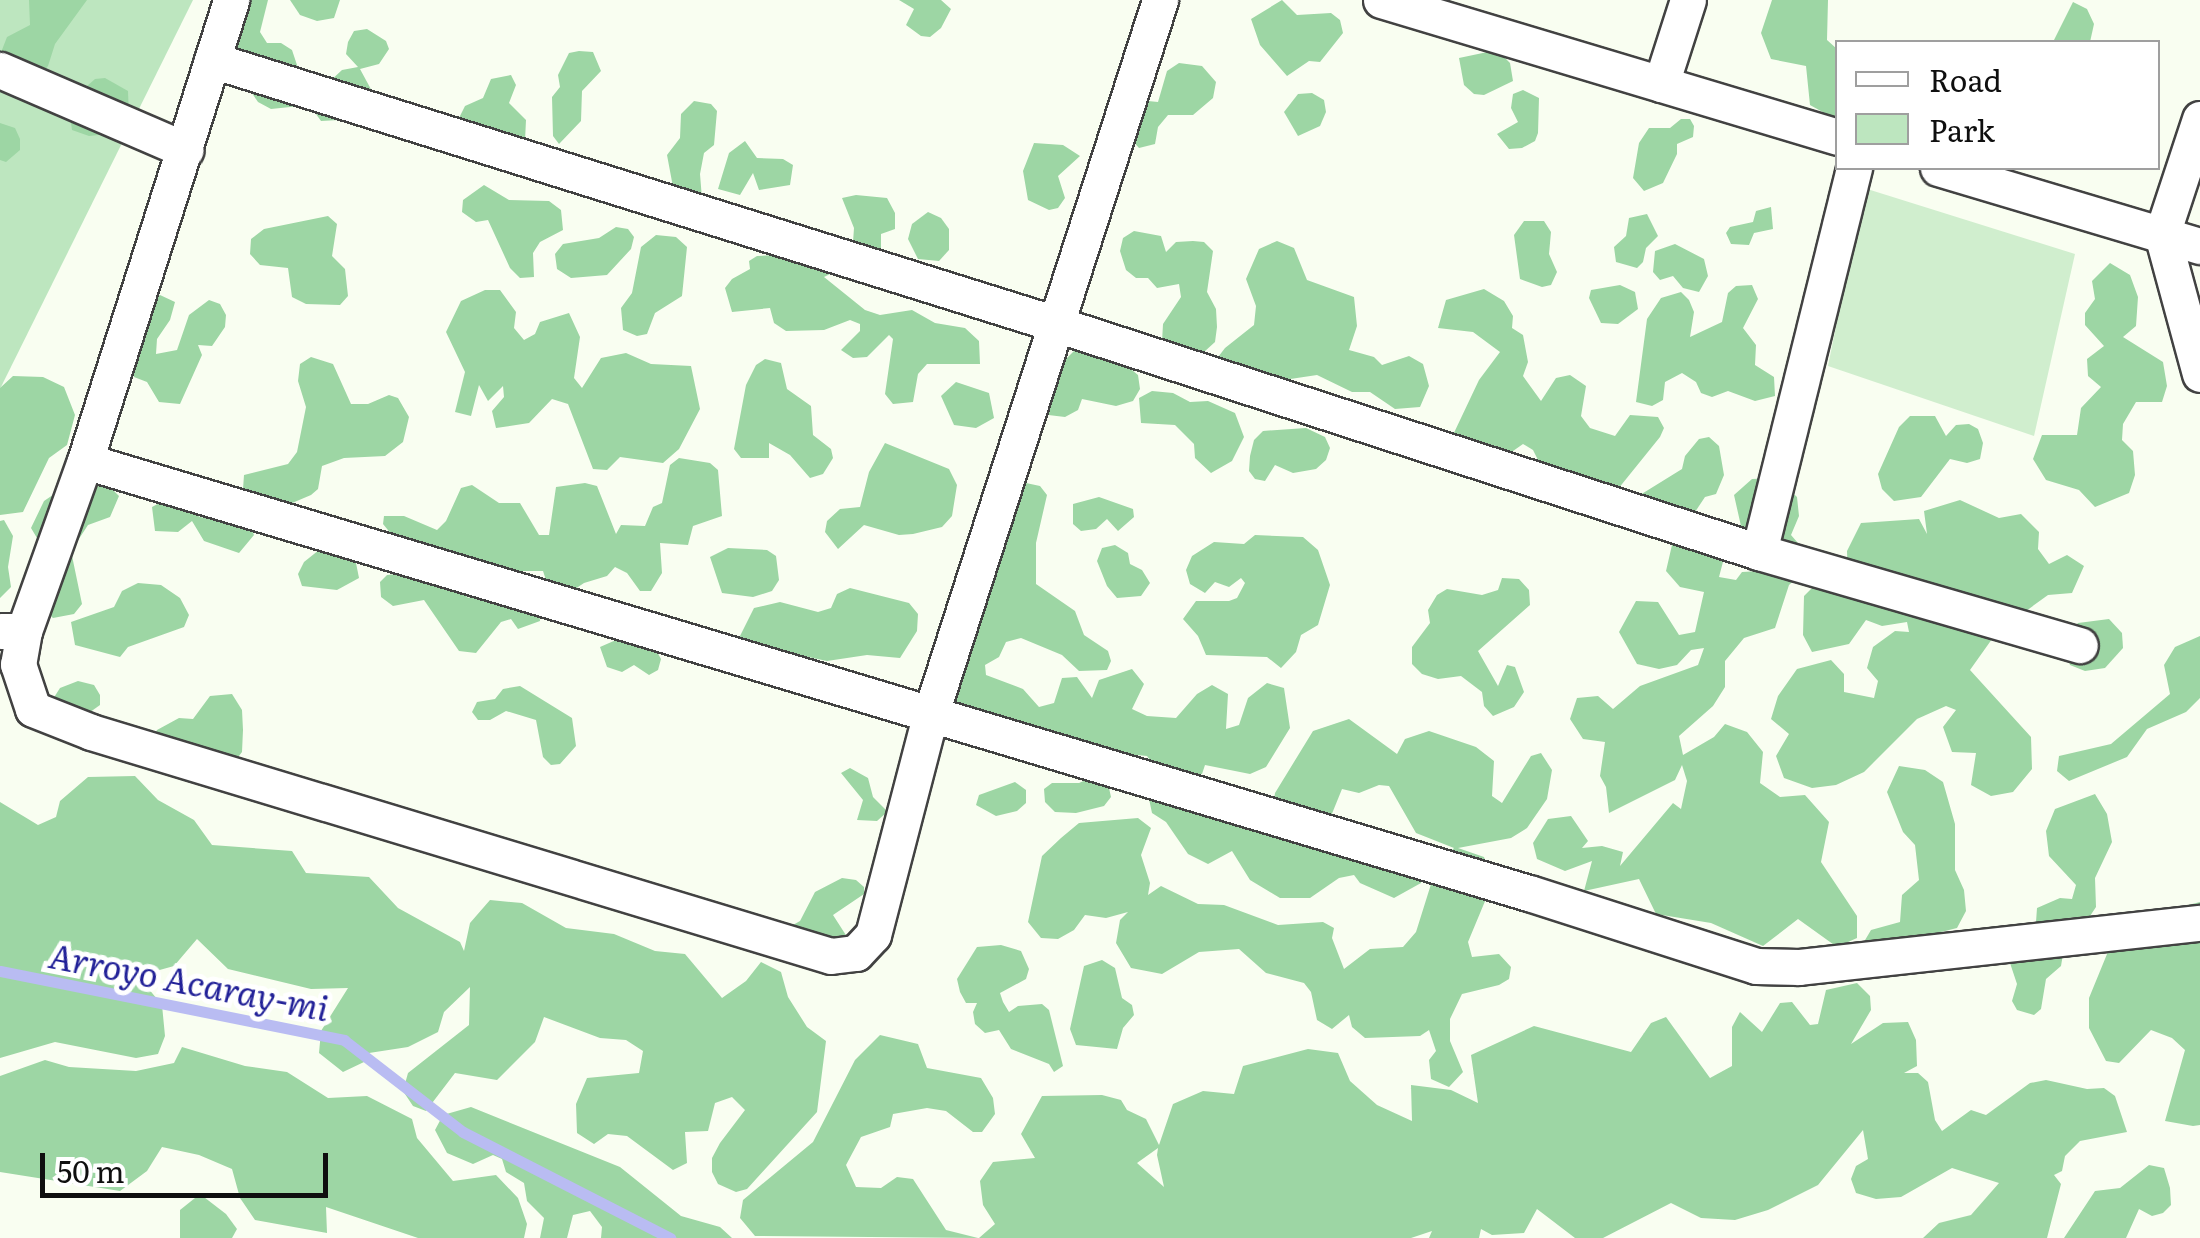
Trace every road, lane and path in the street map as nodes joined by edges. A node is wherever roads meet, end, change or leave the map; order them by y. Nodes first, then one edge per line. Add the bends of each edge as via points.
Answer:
1 (231, 0) edge
2 (1160, 0) edge
3 (1381, 0) edge
4 (1688, 0) edge
5 (212, 60) junction
6 (0, 70) edge
7 (1661, 84) junction
8 (2200, 119) edge
9 (1835, 137) edge
10 (186, 150) junction
11 (1854, 170) edge
12 (1945, 170) edge
13 (2162, 234) junction
14 (2200, 246) edge
15 (1056, 324) junction
16 (2200, 374) edge
17 (85, 462) junction
18 (1759, 552) junction
19 (12, 631) edge
20 (2080, 645) dead end
21 (931, 713) junction
22 (2200, 923) edge

1 - 5 street
2 - 15 street
3 - 7 street
4 - 7 street
5 - 10 street
5 - 15 street
6 - 10 street
7 - 9 street
8 - 13 street
10 - 17 street
11 - 18 street
12 - 13 street
13 - 14 street
13 - 16 street
15 - 18 street
15 - 21 street
17 - 19 street
17 - 21 street
18 - 20 street
19 - 21 street via 33,710 831,956 856,953 874,935
21 - 22 street via 1756,966 1800,967

